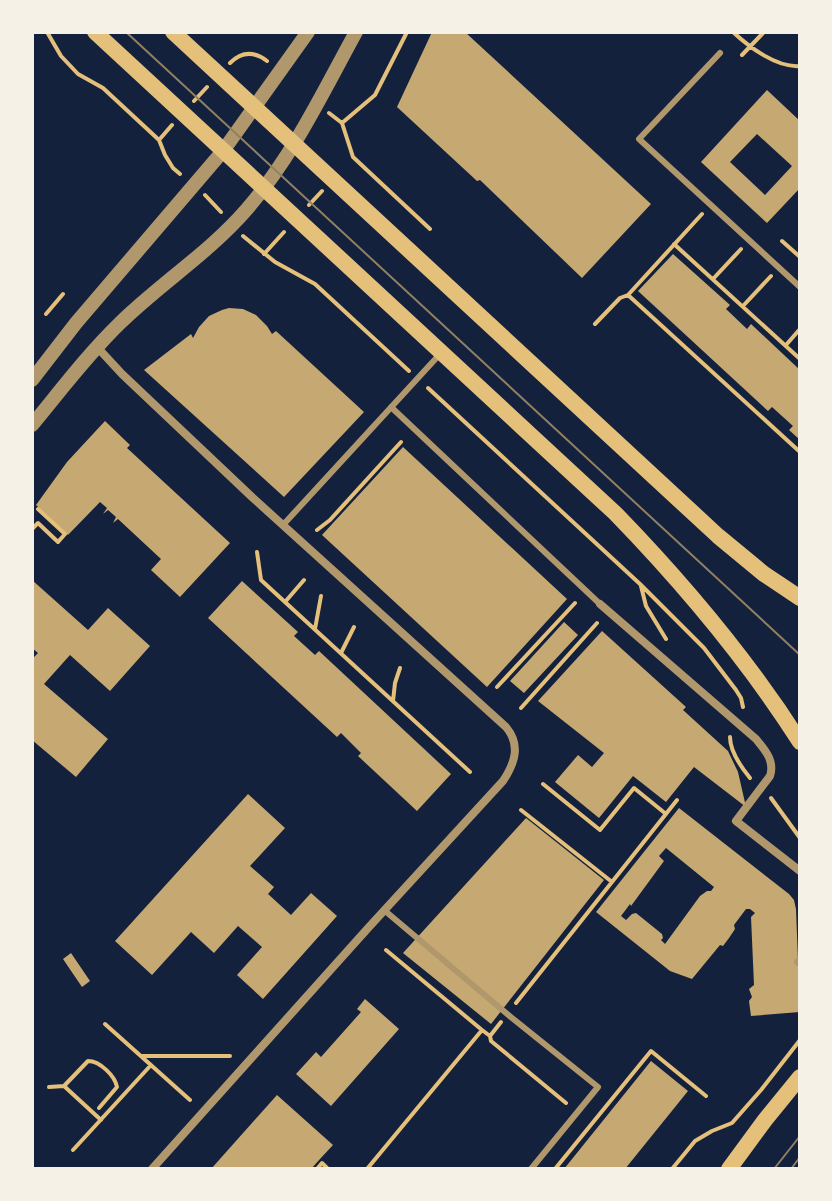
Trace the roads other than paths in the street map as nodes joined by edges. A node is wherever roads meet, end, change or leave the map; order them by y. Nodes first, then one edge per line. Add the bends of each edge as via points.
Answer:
1 (95, 32) edge
2 (173, 32) edge
3 (308, 32) edge
4 (356, 32) edge
5 (720, 53) dead end
6 (254, 107) junction
7 (294, 144) junction
8 (223, 151) junction
9 (264, 188) junction
10 (800, 287) edge
11 (97, 347) junction
12 (442, 352) junction
13 (32, 380) edge
14 (391, 407) junction
15 (32, 425) edge
16 (283, 525) junction
17 (800, 598) edge
18 (600, 604) joint
19 (800, 742) edge
20 (800, 871) edge
21 (384, 910) junction
22 (800, 1077) edge
23 (152, 1169) edge
24 (531, 1169) edge
25 (729, 1169) edge

1 - 8 main road
2 - 6 main road
3 - 6 street
4 - 7 street
5 - 10 lane via 639,139
6 - 7 main road
6 - 8 street
7 - 9 street
7 - 17 main road via 711,529
8 - 9 main road
8 - 13 street
9 - 11 street via 233,225
9 - 12 main road
11 - 15 street
11 - 16 street
12 - 14 lane
12 - 19 main road via 642,540 747,666
14 - 16 lane
14 - 18 lane
16 - 21 street via 506,727 516,750 503,781
18 - 20 street via 764,748 773,769 736,821
21 - 23 street
21 - 24 lane via 598,1087
22 - 25 main road

